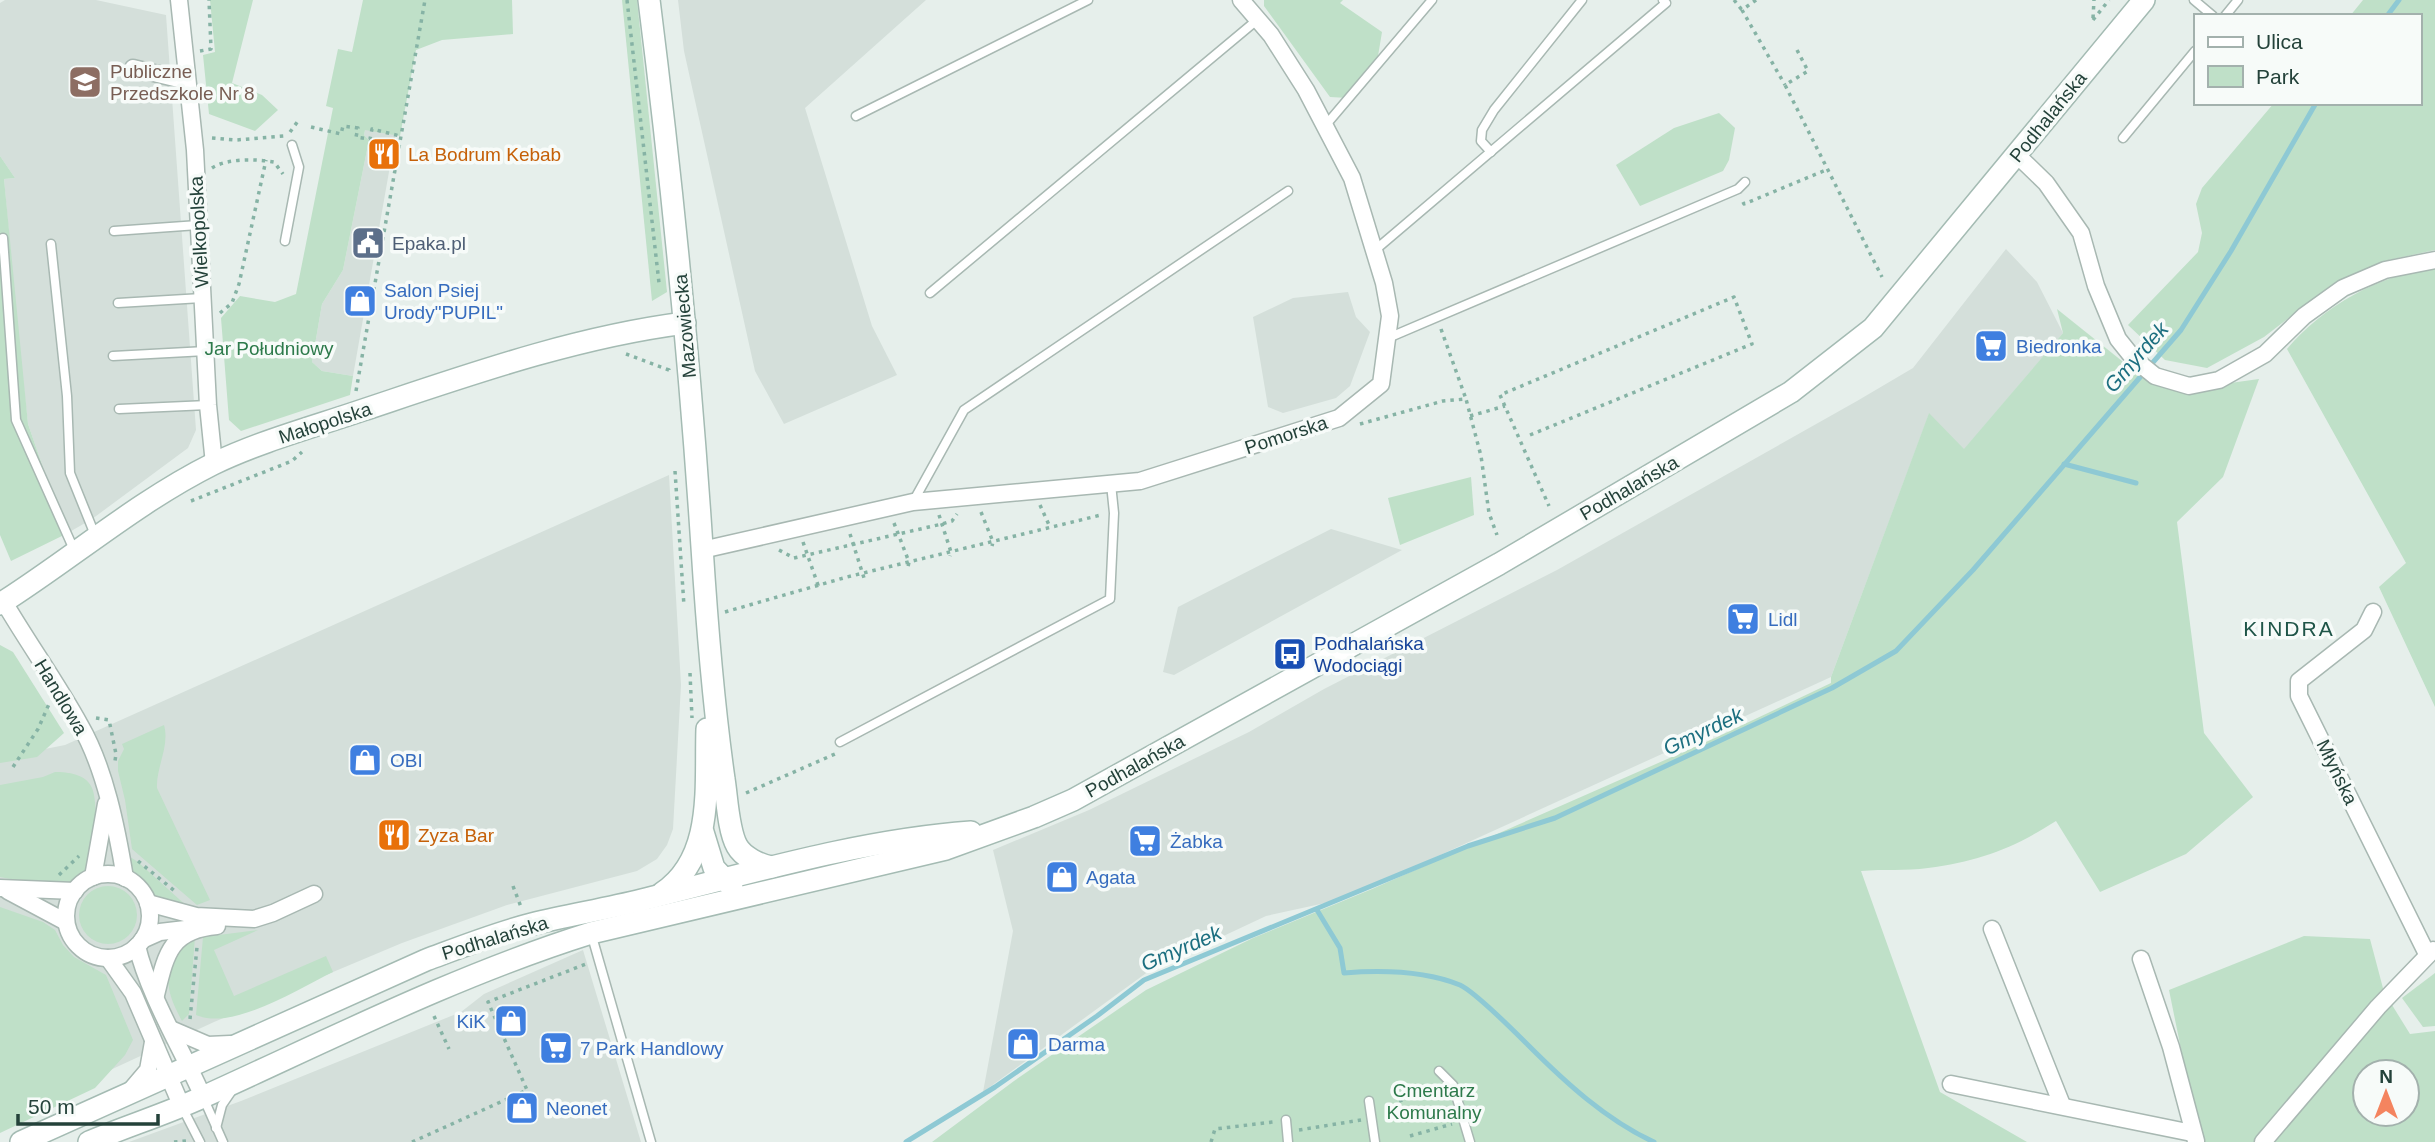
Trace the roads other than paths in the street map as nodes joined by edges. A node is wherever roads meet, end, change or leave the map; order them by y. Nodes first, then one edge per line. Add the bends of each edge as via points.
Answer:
1 (179, 0) edge
2 (649, 0) edge
3 (1088, 0) edge
4 (1241, 0) edge
5 (1432, 0) edge
6 (1581, 0) edge
7 (1663, 0) edge
8 (2144, 0) edge
9 (2194, 0) edge
10 (2238, 0) edge
11 (2211, 14) edge
12 (2227, 14) edge
13 (1257, 20) junction
14 (2194, 52) edge
15 (133, 68) dead end
16 (187, 81) junction
17 (856, 116) dead end
18 (1325, 126) junction
19 (2123, 138) dead end
20 (292, 145) dead end
21 (1491, 152) junction
22 (2017, 155) junction
23 (1745, 182) dead end
24 (1288, 191) dead end
25 (198, 225) junction
26 (114, 231) dead end
27 (3, 238) dead end
28 (285, 242) dead end
29 (51, 244) dead end
30 (1374, 251) junction
31 (2435, 260) edge
32 (930, 293) dead end
33 (208, 301) junction
34 (118, 303) dead end
35 (685, 323) junction
36 (1388, 338) junction
37 (205, 351) junction
38 (113, 356) dead end
39 (208, 405) junction
40 (119, 409) dead end
41 (214, 464) junction
42 (1111, 484) junction
43 (913, 502) junction
44 (96, 538) junction
45 (702, 551) junction
46 (75, 552) junction
47 (2, 603) edge
48 (2373, 612) dead end
49 (710, 654) junction
50 (840, 743) road end
51 (107, 798) junction
52 (998, 830) junction
53 (703, 832) junction
54 (737, 847) junction
55 (772, 867) junction
56 (93, 877) junction
57 (125, 878) junction
58 (723, 879) junction
59 (1, 888) edge
60 (75, 891) junction
61 (314, 894) dead end
62 (755, 895) junction
63 (658, 896) junction
64 (148, 903) junction
65 (702, 908) junction
66 (254, 919) junction
67 (66, 922) junction
68 (1992, 929) dead end
69 (199, 932) junction
70 (591, 933) junction
71 (140, 943) junction
72 (2431, 951) edge
73 (108, 958) junction
74 (2141, 959) dead end
75 (156, 995) junction
76 (173, 1030) junction
77 (153, 1040) junction
78 (245, 1043) junction
79 (1439, 1071) dead end
80 (239, 1081) junction
81 (1951, 1084) dead end
82 (186, 1087) junction
83 (127, 1095) junction
84 (1369, 1101) dead end
85 (2062, 1105) junction
86 (1286, 1120) road end
87 (216, 1128) junction
88 (2194, 1137) edge
89 (21, 1142) edge
90 (89, 1142) edge
91 (200, 1142) edge
92 (223, 1142) edge
93 (651, 1142) edge
94 (1288, 1142) edge
95 (1375, 1142) edge
96 (1470, 1142) edge
97 (2263, 1142) edge

1 - 16 street, Wielkopolska
2 - 35 street, Mazowiecka
3 - 17 lane
4 - 13 street, Pomorska
5 - 18 lane
6 - 21 lane via 1482,130 1481,141
7 - 21 lane via 1666,2 1660,8
8 - 22 street, Podhalańska
9 - 11 lane
10 - 12 lane
13 - 18 street, Pomorska via 1271,35
13 - 32 lane
14 - 19 lane
15 - 16 street
16 - 25 street, Wielkopolska
18 - 30 street, Pomorska via 1352,178
20 - 28 lane via 299,167
21 - 30 lane
22 - 31 street via 2046,183 2081,233 2118,339 2155,376 2189,386 2218,380 2265,354 2304,316 2343,288 2385,270
22 - 52 street, Podhalańska via 1873,328 1791,392 1499,564 1073,800
23 - 36 lane
24 - 43 lane via 964,410
25 - 26 lane
25 - 33 street, Wielkopolska
27 - 46 lane via 16,420
29 - 44 lane via 68,396 70,473
30 - 36 street, Pomorska via 1390,316
33 - 34 lane
33 - 37 street, Wielkopolska
35 - 41 street, Małopolska via 607,336 490,369
35 - 45 street, Mazowiecka
36 - 42 street, Pomorska via 1381,384 1339,418 1140,481
37 - 38 lane
37 - 39 street, Wielkopolska
39 - 40 lane
39 - 41 street, Wielkopolska
41 - 44 street, Małopolska
42 - 43 street, Pomorska
42 - 50 lane via 1110,599
43 - 45 street, Pomorska
44 - 46 street, Małopolska
45 - 49 street, Mazowiecka
46 - 47 street, Małopolska
47 - 51 street, Handlowa via 81,725
48 - 72 street, Młyńska via 2364,630 2299,681 2299,696
49 - 53 street, Mazowiecka
49 - 54 street, Mazowiecka
51 - 56 street
51 - 57 street, Handlowa
52 - 55 street, Podhalańska via 919,836
52 - 62 street, Podhalańska via 946,849
53 - 58 street, Mazowiecka via 709,859
53 - 63 street, Mazowiecka via 691,862
54 - 55 street via 763,866
54 - 58 street
55 - 58 street, Podhalańska
56 - 57 street
56 - 60 street
57 - 64 street
58 - 62 street via 737,892
58 - 63 street, Podhalańska
58 - 65 street via 719,891
59 - 60 street
59 - 67 street
60 - 67 street
61 - 66 street
62 - 65 street, Podhalańska
63 - 78 street, Podhalańska via 530,924 484,939 426,960
64 - 66 street via 196,916
64 - 71 street via 149,923
65 - 70 street, Podhalańska
66 - 69 street
67 - 73 street via 75,943
68 - 85 street
69 - 71 street via 160,932
69 - 75 street via 182,936 164,960
70 - 80 street, Podhalańska via 471,975
70 - 93 lane
71 - 73 street via 128,953
71 - 75 street via 141,962
72 - 97 street, Młyńska
73 - 77 street via 133,993
74 - 88 street via 2171,1047
75 - 76 street
76 - 78 street via 208,1045
76 - 82 street
77 - 82 street
77 - 83 street via 148,1070
78 - 82 street, Podhalańska
79 - 96 lane via 1453,1085
80 - 82 street, Podhalańska
80 - 87 lane via 222,1105
81 - 85 street
82 - 83 street, Podhalańska
82 - 87 lane
82 - 90 street, Podhalańska via 121,1128
82 - 91 lane
83 - 89 street, Podhalańska
84 - 95 lane
85 - 88 street
86 - 94 lane
87 - 92 lane

